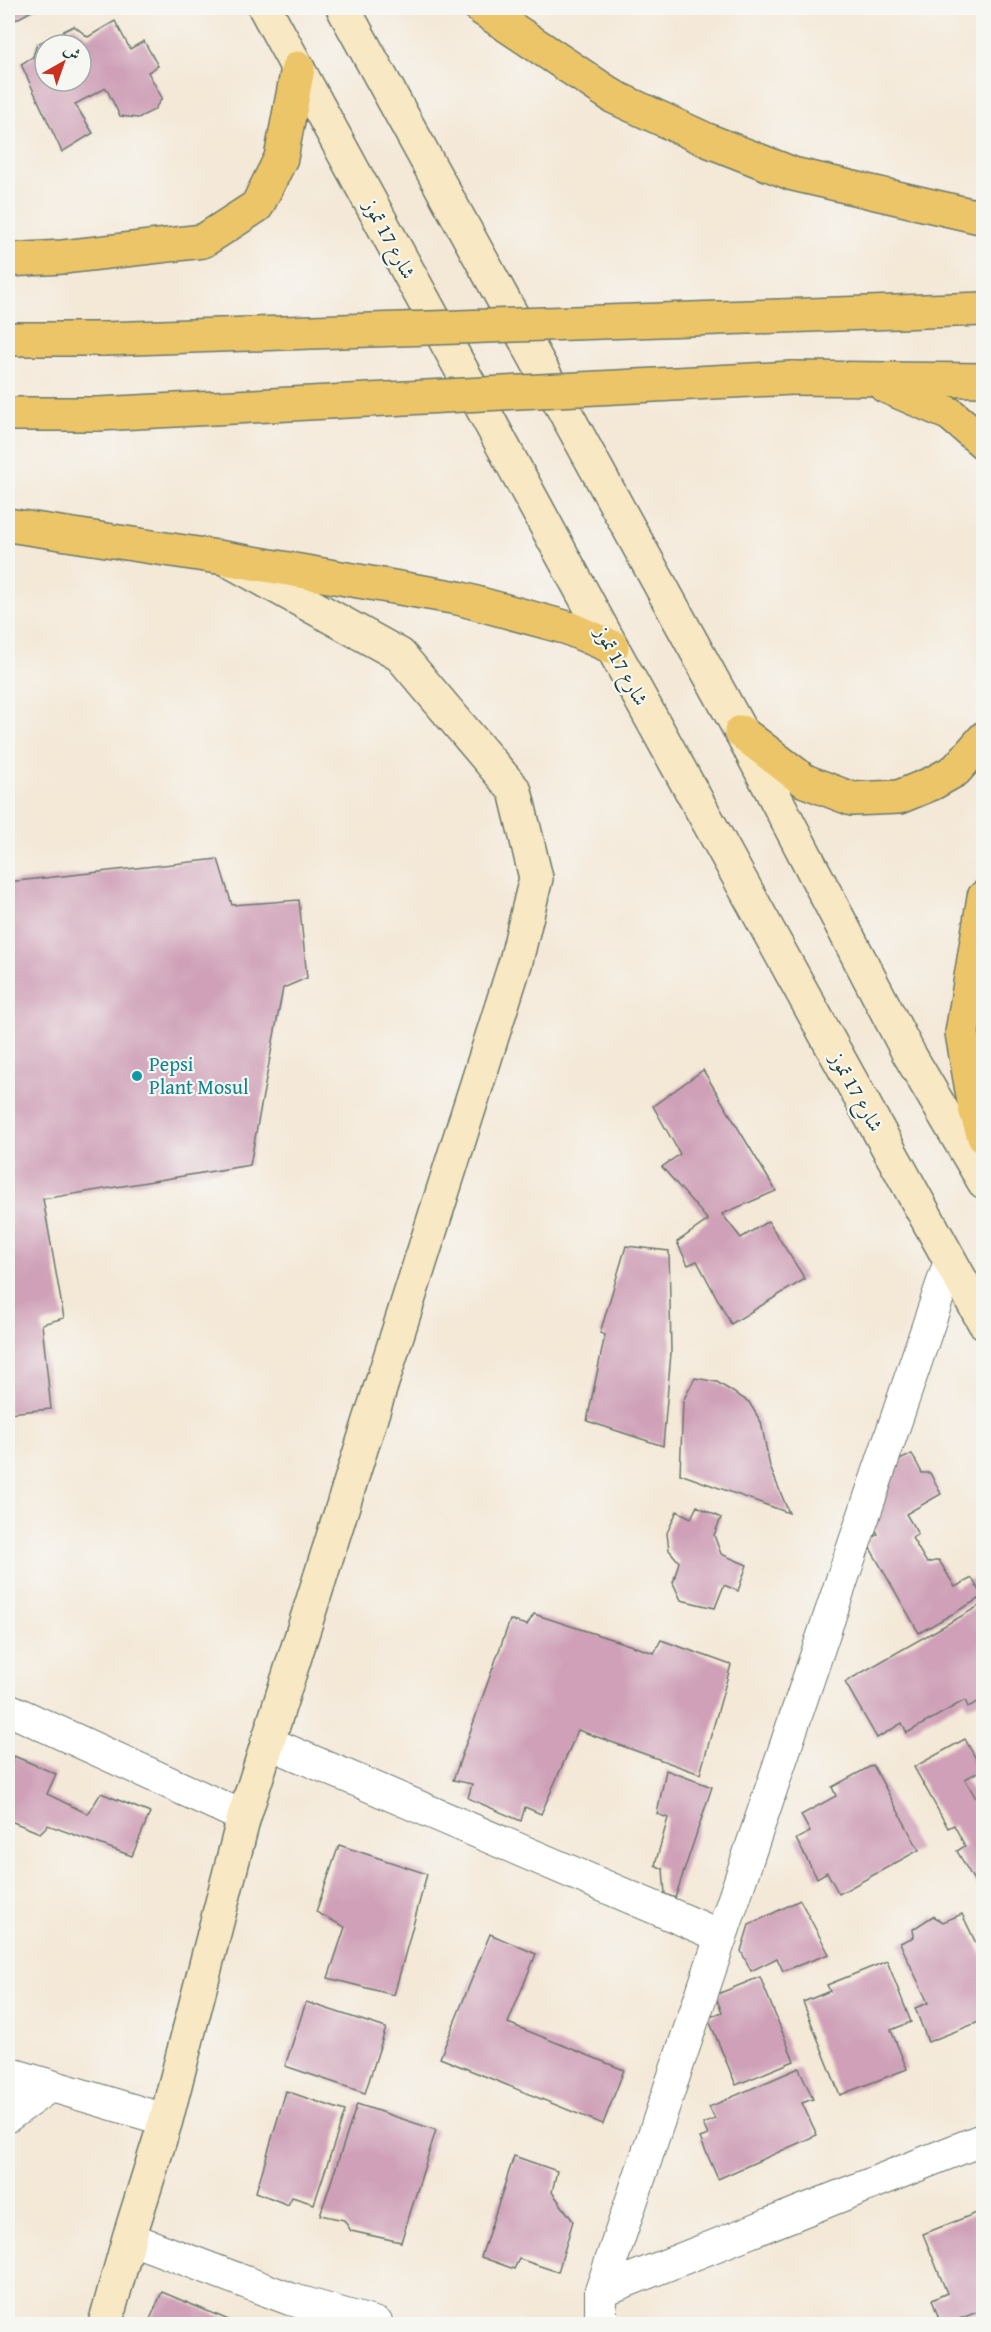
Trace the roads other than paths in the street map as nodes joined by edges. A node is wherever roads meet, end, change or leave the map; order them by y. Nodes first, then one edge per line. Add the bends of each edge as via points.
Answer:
1 (265, 8) edge
2 (343, 8) edge
3 (481, 8) edge
4 (298, 68) junction
5 (984, 218) edge
6 (8, 260) edge
7 (984, 309) edge
8 (8, 339) edge
9 (872, 380) junction
10 (984, 380) edge
11 (8, 414) edge
12 (984, 443) edge
13 (8, 525) edge
14 (224, 558) junction
15 (612, 647) junction
16 (741, 732) junction
17 (984, 738) edge
18 (984, 897) edge
19 (984, 1137) edge
20 (984, 1182) edge
21 (950, 1261) junction
22 (984, 1322) edge
23 (8, 1709) edge
24 (267, 1742) junction
25 (244, 1817) junction
26 (721, 1936) junction
27 (8, 2073) edge
28 (50, 2086) junction
29 (8, 2116) edge
30 (166, 2120) junction
31 (984, 2139) edge
32 (129, 2238) junction
33 (601, 2290) junction
34 (287, 2312) edge
35 (105, 2325) edge
36 (377, 2325) edge
37 (602, 2325) edge

1 - 4 main road, شارع 17 تموز
2 - 16 main road
3 - 5 highway via 614,97 707,140 793,174
4 - 6 highway via 281,158 257,206 203,241
4 - 15 main road, شارع 17 تموز
7 - 8 highway, bridge
9 - 10 highway
9 - 11 highway, bridge via 792,378 98,414
9 - 12 highway via 950,414
13 - 14 highway
14 - 15 highway via 458,598 568,628
14 - 24 main road via 400,656 515,791 536,878 516,962
15 - 21 main road, شارع 17 تموز
16 - 17 highway via 805,781 852,799 899,797 933,783 956,770
16 - 20 main road via 909,1054
18 - 19 highway via 962,1033
21 - 22 main road, شارع 17 تموز
21 - 26 street
23 - 25 street
24 - 25 main road
24 - 26 street
25 - 30 main road
26 - 33 street
27 - 28 street
28 - 29 street
28 - 30 street
30 - 32 main road
31 - 33 street
32 - 34 street
32 - 35 main road
33 - 37 street
34 - 36 street

